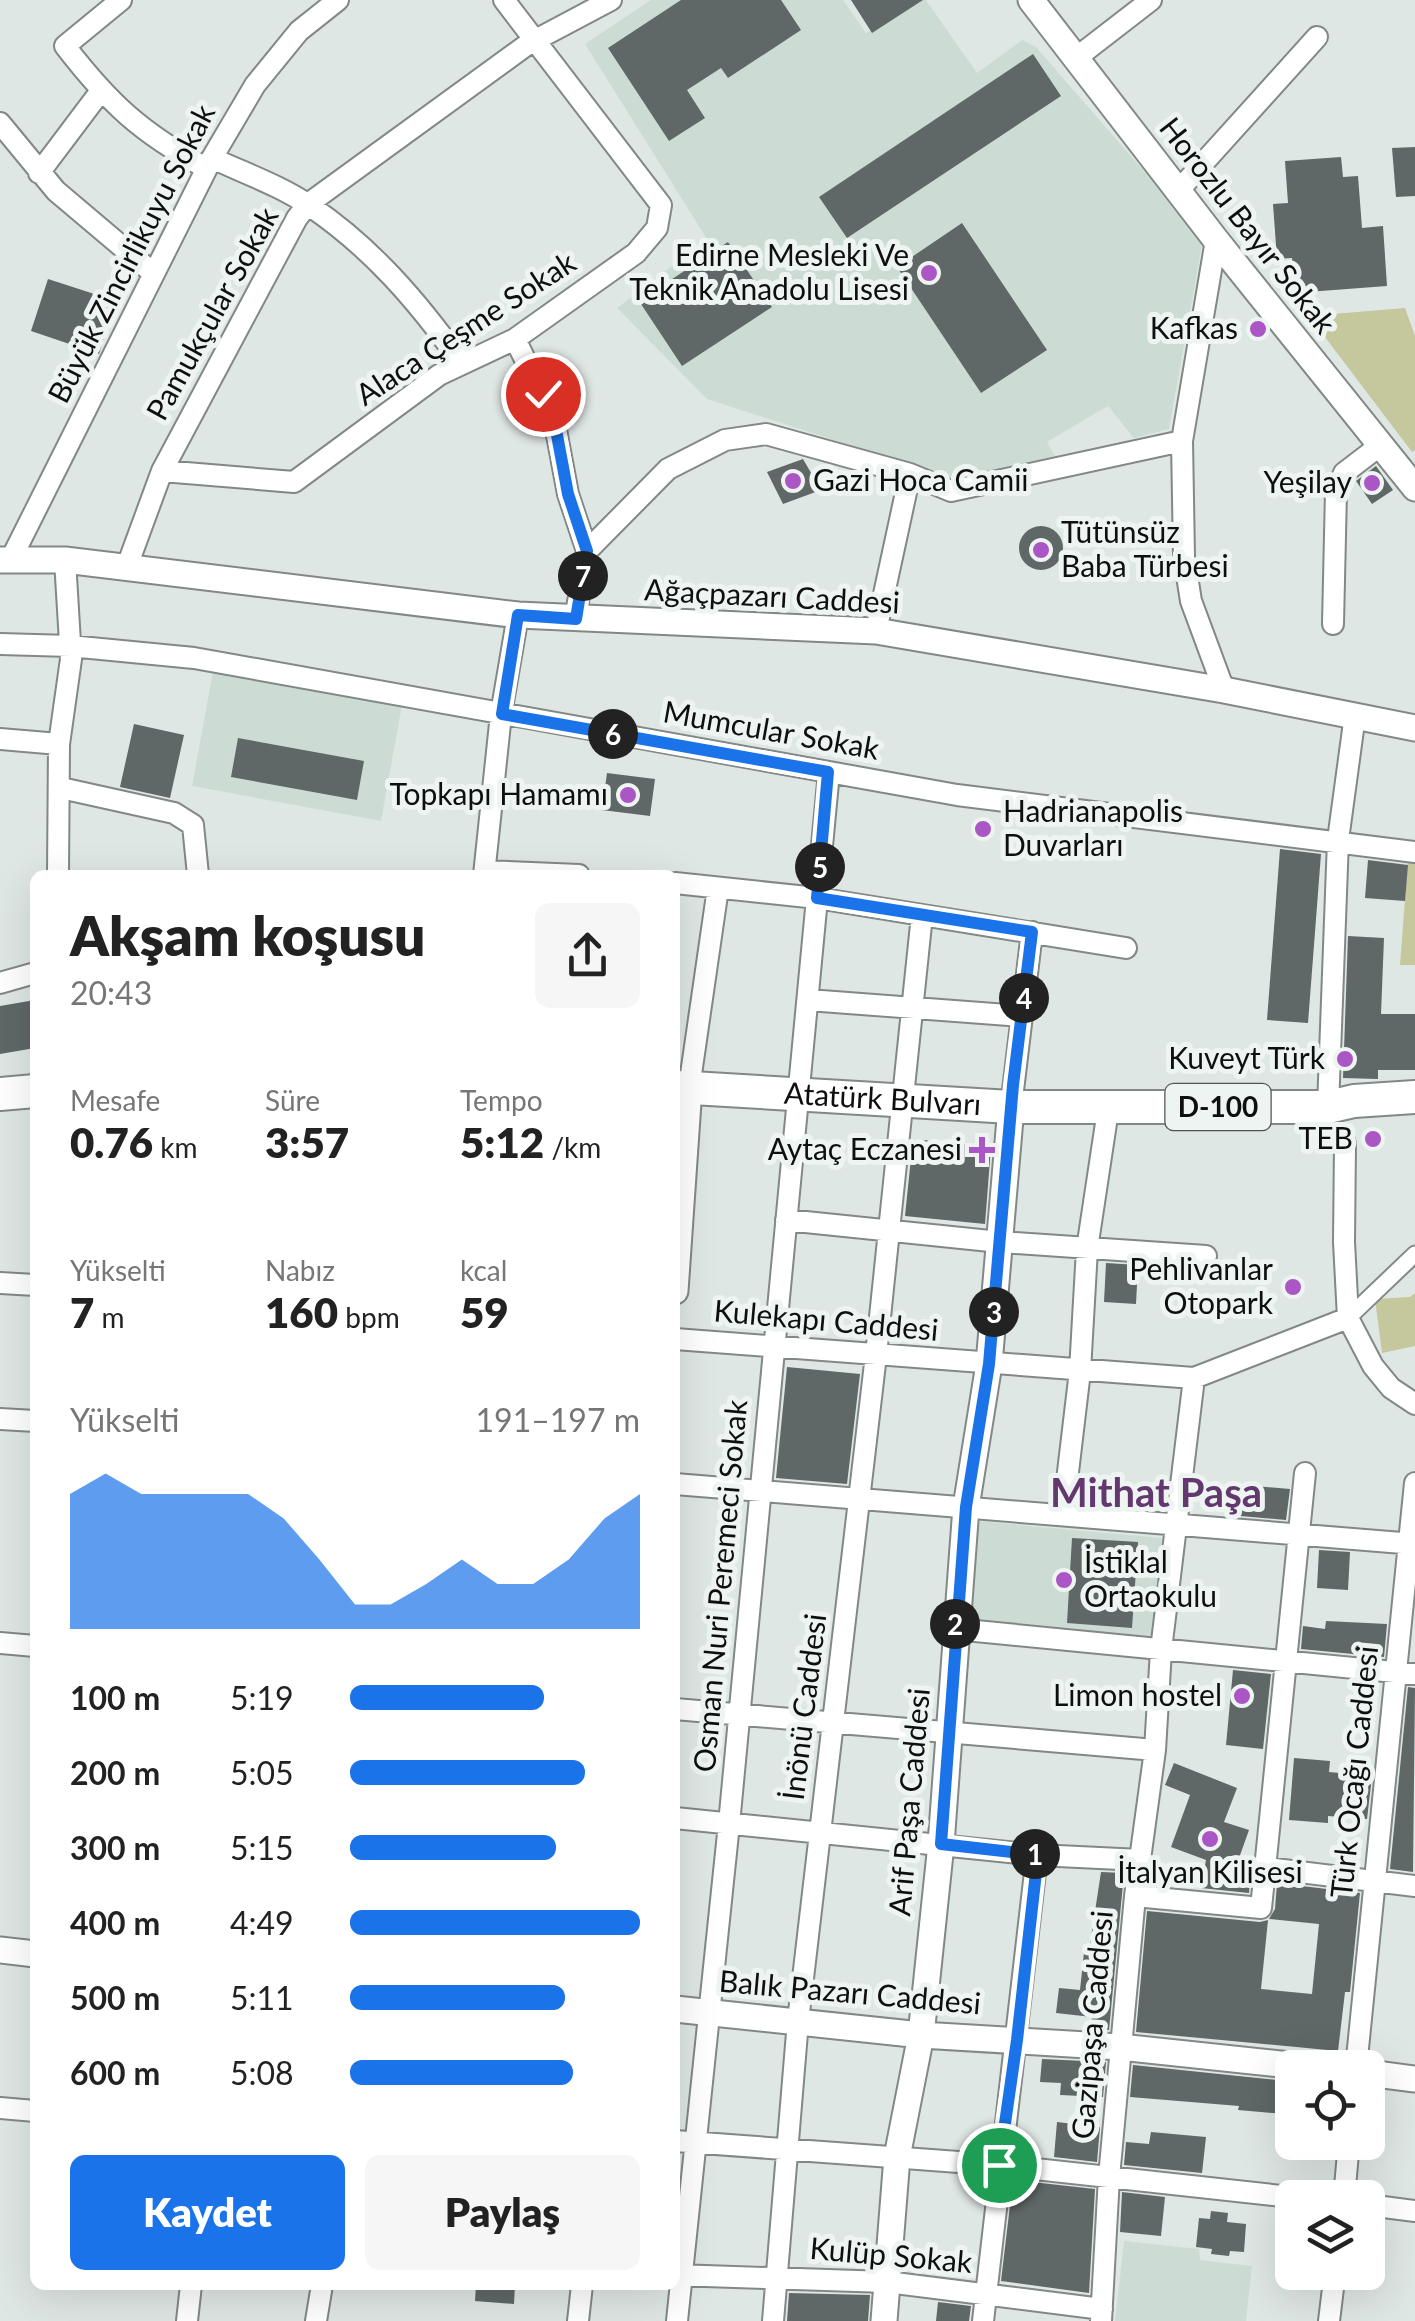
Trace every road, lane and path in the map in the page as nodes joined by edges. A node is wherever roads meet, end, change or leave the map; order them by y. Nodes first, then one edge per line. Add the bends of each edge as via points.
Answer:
1 (121, 0) edge
2 (338, 0) edge
3 (504, 0) edge
4 (611, 0) edge
5 (1031, 0) edge
6 (1151, 0) edge
7 (1318, 38) dead end
8 (536, 40) junction
9 (1076, 58) junction
10 (100, 92) junction
11 (0, 123) edge
12 (209, 163) junction
13 (39, 173) junction
14 (1178, 191) junction
15 (308, 204) junction
16 (1216, 240) junction
17 (153, 273) junction
18 (515, 339) junction
19 (461, 362) junction
20 (1182, 441) junction
21 (1378, 446) junction
22 (162, 471) junction
23 (910, 474) junction
24 (1411, 475) edge
25 (587, 551) junction
26 (5, 560) edge
27 (65, 560) junction
28 (126, 570) junction
29 (518, 615) junction
30 (576, 619) junction
31 (1333, 624) dead end
32 (876, 631) junction
33 (0, 644) edge
34 (70, 646) junction
35 (1224, 690) junction
36 (502, 714) junction
37 (1355, 715) junction
38 (1415, 728) edge
39 (0, 739) edge
40 (59, 744) junction
41 (828, 772) junction
42 (61, 788) junction
43 (1338, 840) junction
44 (1415, 852) edge
45 (58, 870) edge
46 (198, 870) edge
47 (485, 870) edge
48 (680, 884) edge
49 (718, 888) junction
50 (817, 898) junction
51 (922, 915) junction
52 (1032, 932) junction
53 (1126, 948) dead end
54 (30, 975) edge
55 (0, 984) edge
56 (808, 1000) junction
57 (914, 1010) junction
58 (1021, 1016) junction
59 (682, 1088) edge
60 (30, 1091) edge
61 (0, 1094) edge
62 (798, 1094) junction
63 (1415, 1097) edge
64 (902, 1100) junction
65 (1011, 1108) junction
66 (1328, 1108) junction
67 (1108, 1110) junction
68 (1415, 1119) edge
69 (1345, 1144) dead end
70 (680, 1146) edge
71 (786, 1220) junction
72 (888, 1229) junction
73 (1000, 1242) junction
74 (1086, 1249) junction
75 (1415, 1254) edge
76 (1206, 1256) dead end
77 (0, 1283) edge
78 (30, 1286) edge
79 (1348, 1318) junction
80 (680, 1339) edge
81 (774, 1347) junction
82 (876, 1355) junction
83 (989, 1364) junction
84 (1080, 1370) junction
85 (1194, 1378) junction
86 (1415, 1404) edge
87 (0, 1419) edge
88 (30, 1421) edge
89 (1305, 1473) dead end
90 (1415, 1483) edge
91 (680, 1485) edge
92 (758, 1493) junction
93 (860, 1496) junction
94 (966, 1507) junction
95 (1064, 1514) junction
96 (1177, 1525) junction
97 (1299, 1533) junction
98 (1411, 1544) edge
99 (955, 1629) junction
100 (0, 1643) edge
101 (30, 1646) edge
102 (1161, 1650) junction
103 (1285, 1660) junction
104 (1405, 1674) edge
105 (680, 1709) edge
106 (739, 1713) junction
107 (834, 1720) junction
108 (951, 1732) junction
109 (1155, 1750) junction
110 (680, 1819) edge
111 (730, 1824) junction
112 (820, 1831) junction
113 (941, 1844) junction
114 (1038, 1855) junction
115 (1140, 1860) junction
116 (1266, 1868) junction
117 (1375, 1882) junction
118 (1415, 1886) edge
119 (1135, 1896) junction
120 (0, 1950) edge
121 (30, 1953) edge
122 (680, 2010) edge
123 (709, 2012) junction
124 (798, 2020) junction
125 (921, 2034) junction
126 (1017, 2040) junction
127 (1120, 2047) junction
128 (1358, 2050) edge
129 (1275, 2063) edge
130 (1385, 2075) edge
131 (1415, 2079) edge
132 (0, 2108) edge
133 (30, 2110) edge
134 (680, 2141) edge
135 (697, 2143) junction
136 (786, 2149) junction
137 (897, 2157) junction
138 (999, 2165) junction
139 (1110, 2177) junction
140 (1275, 2195) edge
141 (1385, 2207) edge
142 (1415, 2211) edge
143 (680, 2261) edge
144 (680, 2275) edge
145 (775, 2277) junction
146 (887, 2282) junction
147 (190, 2290) edge
148 (321, 2290) edge
149 (581, 2290) edge
150 (678, 2290) edge
151 (1333, 2290) edge
152 (986, 2294) junction
153 (1101, 2315) edge
154 (187, 2321) edge
155 (316, 2321) edge
156 (578, 2321) edge
157 (678, 2321) edge
158 (773, 2321) edge
159 (884, 2321) edge
160 (983, 2321) edge
161 (1330, 2321) edge

1 - 10 street via 65,46
2 - 12 street, Büyük Zincirlikuyu Sokak via 299,31 255,86
3 - 8 street
4 - 8 street, Pamukçular Sokak
5 - 9 street, Horozlu Bayır Sokak
6 - 9 street
7 - 14 street
8 - 15 street, Pamukçular Sokak
8 - 18 street, Alaca Çeşme Sokak via 661,206 657,228 636,253
9 - 14 street, Horozlu Bayır Sokak
10 - 12 street via 159,143
10 - 13 street
11 - 13 street
12 - 15 street
12 - 17 street, Büyük Zincirlikuyu Sokak
13 - 17 street
14 - 16 street, Horozlu Bayır Sokak
15 - 19 street via 388,268
15 - 22 street, Pamukçular Sokak
16 - 20 street
16 - 21 street, Horozlu Bayır Sokak
17 - 26 street, Büyük Zincirlikuyu Sokak
18 - 19 street, Alaca Çeşme Sokak
18 - 25 street via 554,419
19 - 22 street, Alaca Çeşme Sokak via 294,482
20 - 23 street via 952,491
20 - 35 street via 1191,601
21 - 24 street, Horozlu Bayır Sokak
21 - 31 street via 1344,472 1336,492
22 - 28 street, Pamukçular Sokak
23 - 25 street via 766,434 726,440 668,469
23 - 32 street
25 - 30 street
26 - 27 street, Ağaçpazarı Caddesi
27 - 28 street, Ağaçpazarı Caddesi
27 - 34 street
28 - 29 street, Ağaçpazarı Caddesi
29 - 30 street, Ağaçpazarı Caddesi
29 - 36 street
30 - 32 street, Ağaçpazarı Caddesi
32 - 35 street, Ağaçpazarı Caddesi
33 - 34 street, Mumcular Sokak
34 - 36 street, Mumcular Sokak via 194,658
34 - 40 street
35 - 37 street, Ağaçpazarı Caddesi
36 - 41 street, Mumcular Sokak
36 - 47 street
37 - 38 street, Ağaçpazarı Caddesi
37 - 43 street
39 - 40 street
40 - 42 street
41 - 43 street, Mumcular Sokak via 975,797
41 - 50 street, Osman Nuri Peremeci Sokak
42 - 45 street
42 - 46 street via 174,813 193,824
43 - 44 street, Mumcular Sokak
43 - 66 street
48 - 49 street
49 - 50 street
49 - 59 street
50 - 51 street
50 - 56 street, Osman Nuri Peremeci Sokak
51 - 52 street
51 - 57 street, İnönü Caddesi
52 - 53 street
52 - 58 street
54 - 55 street
56 - 57 street
56 - 62 street, Osman Nuri Peremeci Sokak
57 - 58 street
57 - 64 street, İnönü Caddesi
58 - 65 street
59 - 62 main road, Atatürk Bulvarı / D-100
59 - 70 street
60 - 61 main road
62 - 64 main road, Atatürk Bulvarı / D-100
62 - 71 street, Osman Nuri Peremeci Sokak
63 - 66 main road, Atatürk Bulvarı / D-100
64 - 65 main road, Atatürk Bulvarı / D-100
64 - 72 street, İnönü Caddesi
65 - 67 main road, Atatürk Bulvarı / D-100
65 - 73 street, Arif Paşa Caddesi
66 - 67 main road, Atatürk Bulvarı / D-100
66 - 68 main road, Atatürk Bulvarı / D-100 via 1354,1118
67 - 74 street
69 - 79 street
71 - 72 street
71 - 81 street, Osman Nuri Peremeci Sokak
72 - 73 street
72 - 82 street, İnönü Caddesi
73 - 74 street
73 - 83 street, Arif Paşa Caddesi
74 - 76 street
74 - 84 street
75 - 79 street, Kulekapı Caddesi
77 - 78 street
79 - 85 street, Kulekapı Caddesi
79 - 86 street via 1373,1366
80 - 81 street, Kulekapı Caddesi
81 - 82 street, Kulekapı Caddesi
81 - 92 street, Osman Nuri Peremeci Sokak
82 - 83 street, Kulekapı Caddesi
82 - 93 street, İnönü Caddesi
83 - 84 street, Kulekapı Caddesi
83 - 94 street, Arif Paşa Caddesi
84 - 85 street, Kulekapı Caddesi
84 - 95 street
85 - 96 street, Gazipaşa Caddesi
87 - 88 street
89 - 97 street
90 - 98 street, Türk Ocağı Caddesi
91 - 92 street
92 - 93 street
92 - 106 street, Osman Nuri Peremeci Sokak
93 - 94 street
93 - 107 street, İnönü Caddesi
94 - 95 street
94 - 99 street, Arif Paşa Caddesi
95 - 96 street
96 - 97 street
96 - 102 street, Gazipaşa Caddesi
97 - 98 street
97 - 103 street
98 - 104 street, Türk Ocağı Caddesi
99 - 102 street
99 - 108 street, Arif Paşa Caddesi
100 - 101 street
102 - 103 street
102 - 109 street, Gazipaşa Caddesi
103 - 104 street
103 - 116 street
104 - 117 street, Türk Ocağı Caddesi
105 - 106 street
106 - 107 street
106 - 111 street, Osman Nuri Peremeci Sokak
107 - 108 street
107 - 112 street, İnönü Caddesi
108 - 109 street
108 - 113 street, Arif Paşa Caddesi
109 - 115 street, Gazipaşa Caddesi
110 - 111 street
111 - 112 street
111 - 123 street, Osman Nuri Peremeci Sokak
112 - 113 street
112 - 124 street, İnönü Caddesi
113 - 114 street
113 - 125 street, Arif Paşa Caddesi
114 - 115 street
114 - 126 street
115 - 119 street, Gazipaşa Caddesi
116 - 117 street
116 - 119 street via 1261,1908
117 - 118 street
117 - 128 street, Türk Ocağı Caddesi
119 - 127 street, Gazipaşa Caddesi
120 - 121 street
122 - 123 street, Balık Pazarı Caddesi
123 - 124 street, Balık Pazarı Caddesi
123 - 135 street, Osman Nuri Peremeci Sokak
124 - 125 street, Balık Pazarı Caddesi
124 - 136 street, İnönü Caddesi
125 - 126 street, Balık Pazarı Caddesi
125 - 137 street, Arif Paşa Caddesi
126 - 127 street, Balık Pazarı Caddesi
126 - 138 street
127 - 129 street, Balık Pazarı Caddesi
127 - 139 street, Gazipaşa Caddesi
130 - 131 street
132 - 133 street
134 - 135 street
135 - 136 street
135 - 143 street, Osman Nuri Peremeci Sokak
136 - 137 street
136 - 145 street, İnönü Caddesi
137 - 138 street
137 - 146 street, Arif Paşa Caddesi
138 - 139 street
138 - 152 street
139 - 140 street
139 - 153 street, Gazipaşa Caddesi
141 - 142 street
144 - 145 street, Kulüp Sokak
145 - 146 street, Kulüp Sokak
145 - 158 street, İnönü Caddesi
146 - 152 street, Kulüp Sokak
146 - 159 street, Arif Paşa Caddesi
147 - 154 street
148 - 155 street
149 - 156 street
150 - 157 street, Osman Nuri Peremeci Sokak
151 - 161 street
152 - 153 street, Kulüp Sokak
152 - 160 street

